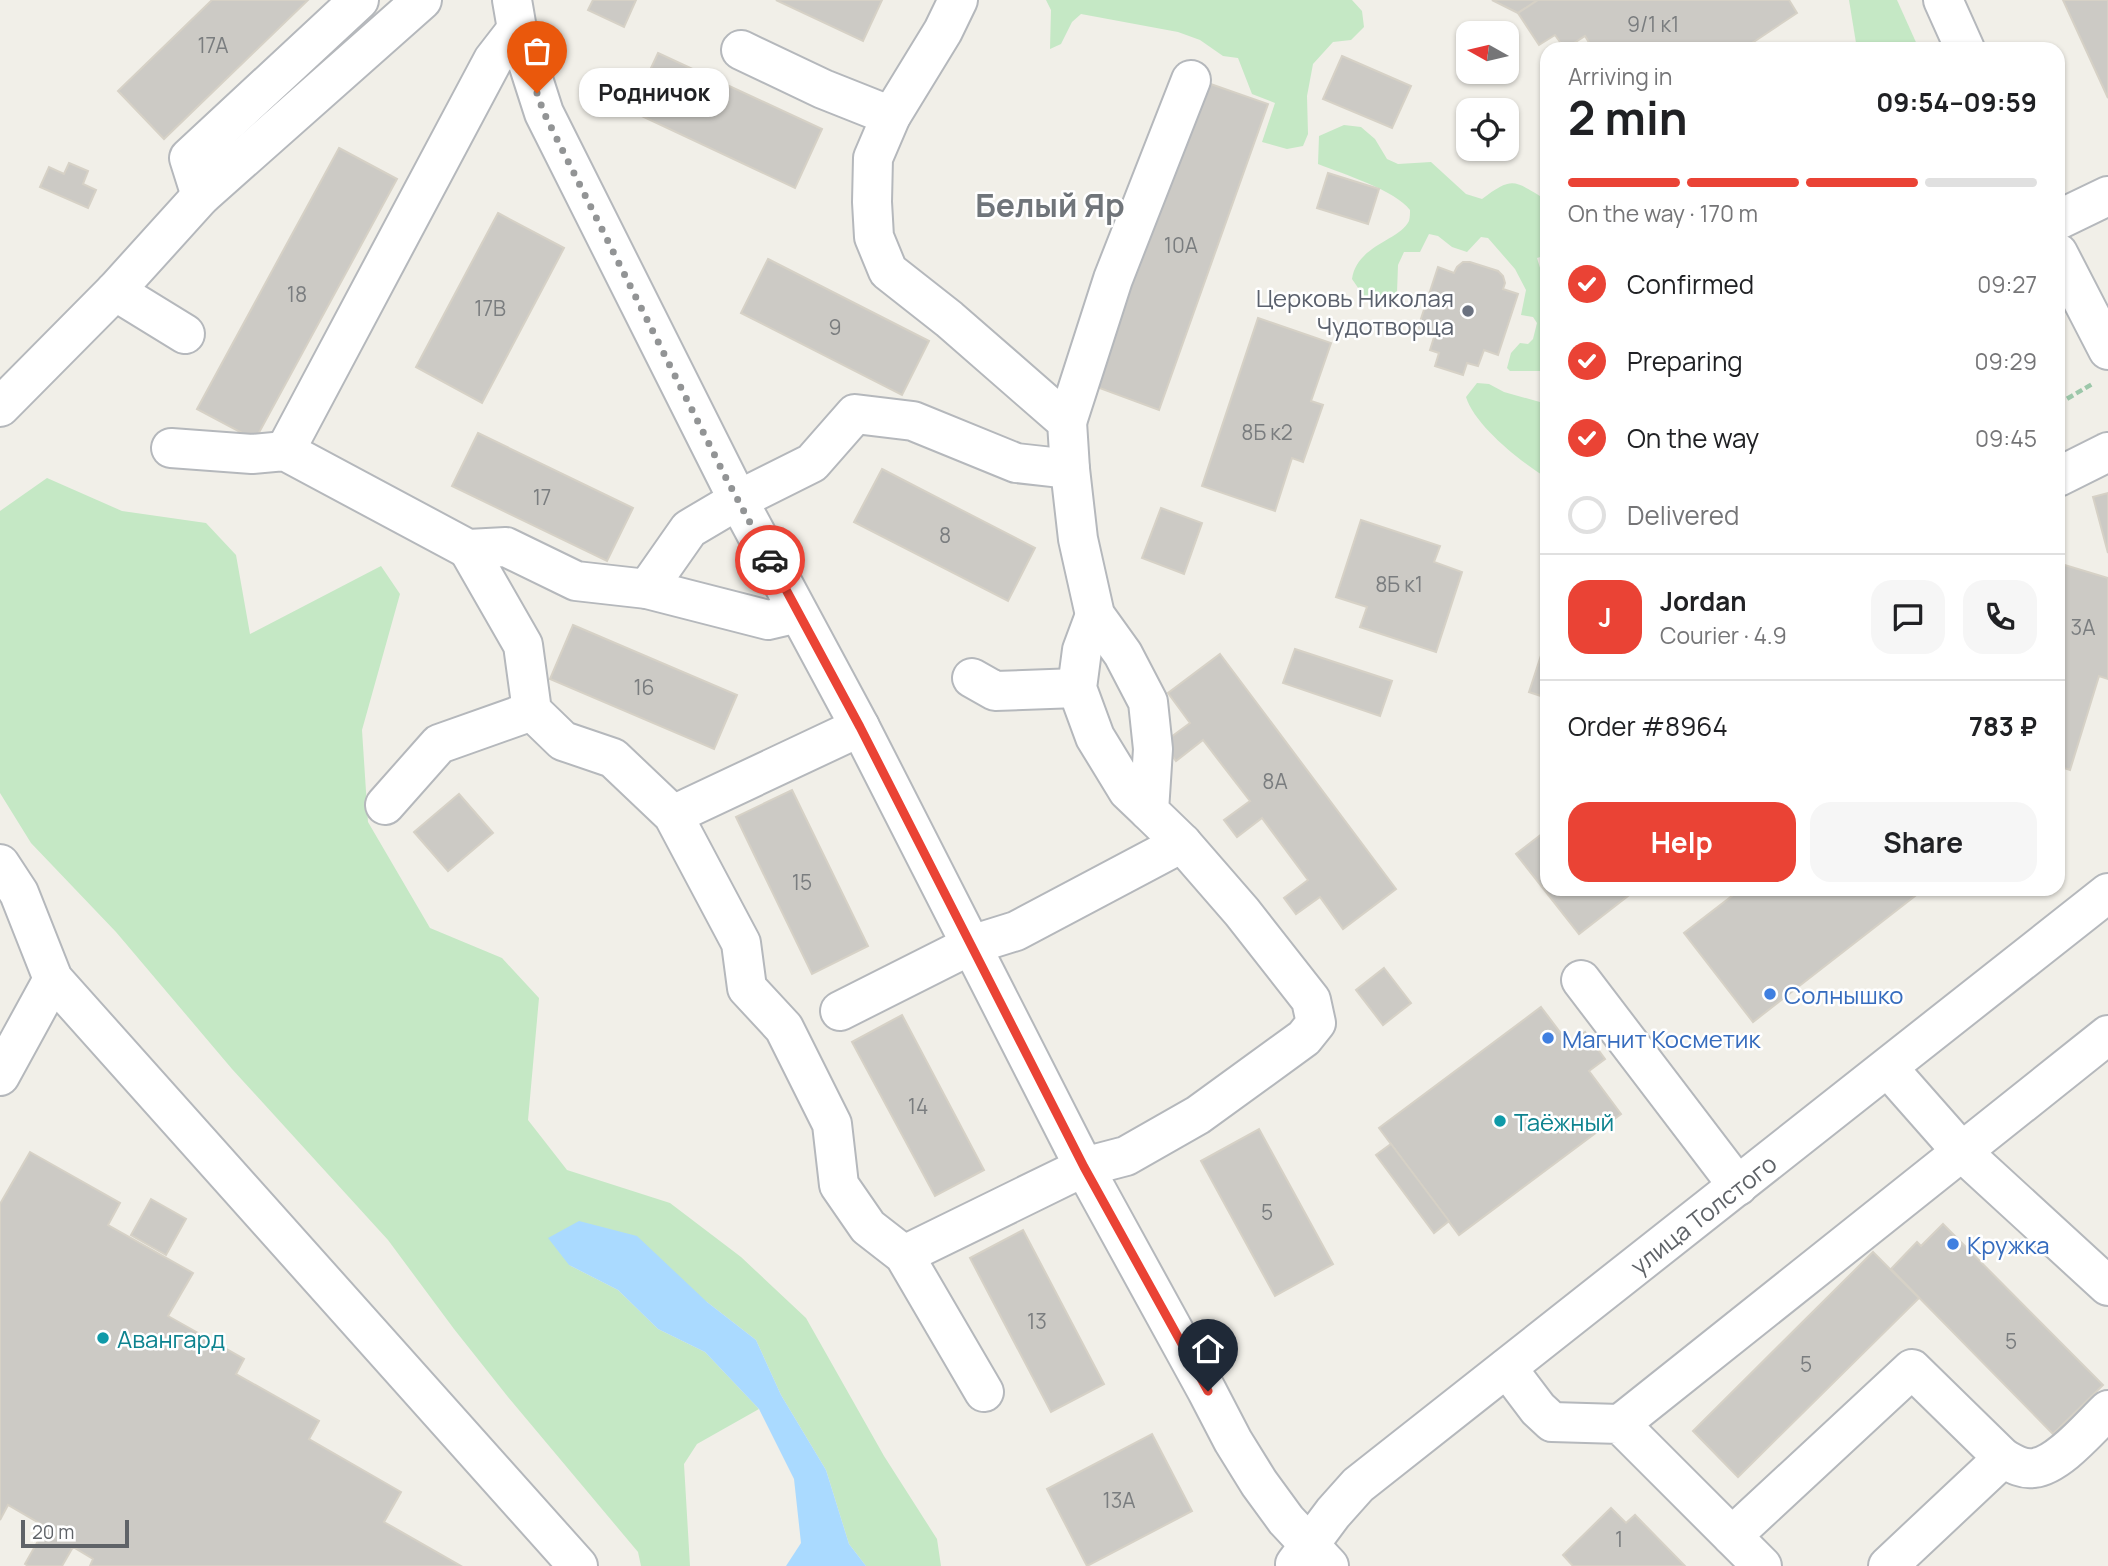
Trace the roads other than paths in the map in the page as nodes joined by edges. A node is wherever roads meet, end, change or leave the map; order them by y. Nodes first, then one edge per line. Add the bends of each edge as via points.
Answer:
1 (359, 0) edge
2 (422, 0) edge
3 (958, 0) edge
4 (1943, 0) edge
5 (515, 15) edge
6 (1962, 42) edge
7 (741, 50) dead end
8 (1191, 80) dead end
9 (891, 116) junction
10 (2108, 195) edge
11 (201, 196) junction
12 (2065, 216) edge
13 (2065, 268) edge
14 (116, 291) junction
15 (185, 334) dead end
16 (2104, 353) edge
17 (0, 407) edge
18 (1067, 422) junction
19 (171, 448) dead end
20 (285, 451) junction
21 (2108, 452) edge
22 (1070, 469) junction
23 (2065, 474) edge
24 (738, 500) junction
25 (468, 550) junction
26 (647, 589) junction
27 (798, 613) junction
28 (1095, 615) junction
29 (972, 678) dead end
30 (1077, 688) junction
31 (532, 711) junction
32 (860, 727) junction
33 (385, 806) dead end
34 (1149, 811) junction
35 (673, 815) junction
36 (1182, 843) junction
37 (0, 864) edge
38 (2108, 893) edge
39 (971, 945) junction
40 (53, 979) junction
41 (1581, 979) dead end
42 (840, 1011) dead end
43 (2108, 1035) edge
44 (1888, 1068) junction
45 (0, 1076) edge
46 (1963, 1153) junction
47 (1084, 1167) junction
48 (1738, 1186) junction
49 (904, 1255) junction
50 (2108, 1286) edge
51 (1507, 1368) junction
52 (984, 1392) dead end
53 (2108, 1410) edge
54 (1620, 1424) junction
55 (2003, 1458) junction
56 (1732, 1536) junction
57 (1310, 1559) edge
58 (579, 1566) edge
59 (1762, 1566) edge
60 (1888, 1566) edge

1 - 11 street via 189,158
2 - 11 street
3 - 9 street
4 - 6 street
5 - 20 street
5 - 24 street via 544,113
7 - 9 street
8 - 18 street via 1113,279
9 - 18 street via 873,158 872,202 874,237 888,271
10 - 12 street
11 - 14 street
13 - 16 street
14 - 15 street
14 - 17 street
18 - 22 street
19 - 20 street via 252,454
20 - 25 street
21 - 23 street
22 - 24 street via 1016,463 913,421 855,414 812,463
22 - 28 street via 1078,539
24 - 26 street via 689,529
24 - 27 street
25 - 26 street via 506,547 576,581
25 - 31 street via 523,645
26 - 27 street via 768,620
27 - 32 street
28 - 30 street
28 - 34 street via 1123,654 1148,702 1153,749
29 - 30 street via 995,691
30 - 34 street via 1095,737 1128,791
31 - 33 street via 439,744
31 - 35 street via 563,741 613,758
32 - 35 street
32 - 39 street
34 - 36 street
35 - 49 street via 741,943 747,988 784,1028 832,1124 839,1185 868,1227
36 - 39 street via 1016,931
36 - 47 street via 1311,1000 1316,1023 1304,1038 1198,1115 1126,1156
37 - 40 street via 19,893
38 - 44 street, улица Толстого
39 - 42 street
39 - 47 street
40 - 45 street
40 - 58 street
41 - 48 street
43 - 46 street
44 - 46 street
44 - 48 street, улица Толстого
46 - 50 street
46 - 54 street
47 - 49 street
47 - 57 street via 1233,1441
48 - 51 street, улица Толстого
49 - 52 street
51 - 54 street via 1552,1422
51 - 57 street, улица Толстого via 1358,1485
53 - 55 street via 2054,1461 2034,1468 2019,1467
54 - 56 street
55 - 56 street via 1912,1369
55 - 60 street
56 - 59 street

